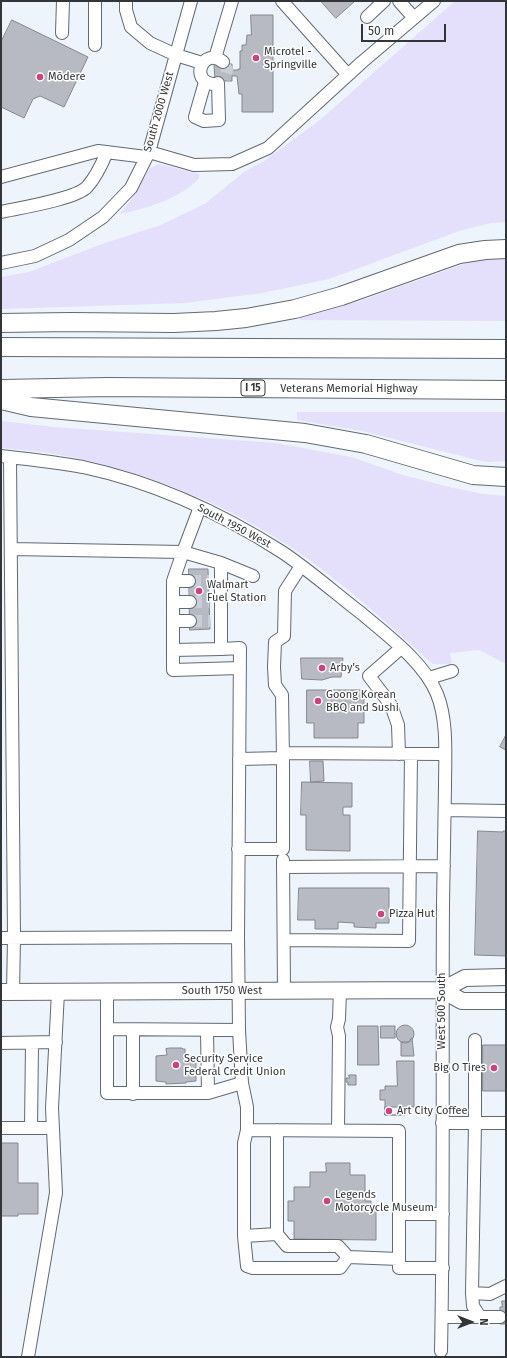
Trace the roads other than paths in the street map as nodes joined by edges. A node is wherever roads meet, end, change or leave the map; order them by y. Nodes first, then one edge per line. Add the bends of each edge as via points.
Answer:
1 (62, 1) edge
2 (95, 1) edge
3 (126, 1) edge
4 (191, 1) edge
5 (232, 1) edge
6 (282, 1) edge
7 (384, 1) edge
8 (399, 1) edge
9 (434, 1) edge
10 (367, 17) dead end
11 (414, 18) junction
12 (62, 33) dead end
13 (95, 45) dead end
14 (176, 55) junction
15 (202, 63) junction
16 (348, 75) junction
17 (205, 82) junction
18 (107, 152) junction
19 (147, 154) junction
20 (1, 177) edge
21 (1, 212) edge
22 (506, 238) edge
23 (506, 249) edge
24 (1, 263) edge
25 (380, 283) junction
26 (1, 323) edge
27 (1, 347) edge
28 (506, 349) edge
29 (1, 389) edge
30 (506, 390) edge
31 (1, 400) edge
32 (6, 457) edge
33 (506, 477) edge
34 (200, 507) junction
35 (6, 516) edge
36 (11, 549) junction
37 (183, 552) junction
38 (221, 563) junction
39 (301, 566) junction
40 (253, 576) dead end
41 (173, 581) junction
42 (189, 581) tunnel mouth
43 (174, 602) junction
44 (190, 602) tunnel mouth
45 (173, 621) junction
46 (190, 621) tunnel mouth
47 (401, 648) junction
48 (221, 649) junction
49 (173, 650) junction
50 (240, 668) junction
51 (452, 671) dead end
52 (428, 676) junction
53 (405, 754) junction
54 (444, 754) junction
55 (283, 756) junction
56 (239, 758) junction
57 (445, 810) junction
58 (506, 811) edge
59 (238, 849) junction
60 (283, 849) junction
61 (410, 866) junction
62 (444, 866) junction
63 (283, 867) junction
64 (7, 871) edge
65 (238, 937) junction
66 (1, 938) edge
67 (14, 938) junction
68 (284, 940) junction
69 (506, 977) edge
70 (340, 990) junction
71 (442, 990) junction
72 (239, 991) junction
73 (284, 991) junction
74 (7, 992) edge
75 (58, 992) junction
76 (107, 992) junction
77 (506, 1001) edge
78 (107, 1029) junction
79 (133, 1030) junction
80 (206, 1030) junction
81 (239, 1030) junction
82 (475, 1040) dead end
83 (56, 1042) junction
84 (1, 1043) edge
85 (32, 1043) junction
86 (242, 1083) junction
87 (208, 1092) junction
88 (133, 1094) junction
89 (442, 1123) junction
90 (475, 1123) junction
91 (506, 1123) edge
92 (1, 1128) edge
93 (31, 1128) junction
94 (53, 1128) junction
95 (247, 1130) junction
96 (277, 1130) junction
97 (338, 1130) junction
98 (399, 1214) junction
99 (443, 1214) junction
100 (277, 1234) junction
101 (244, 1236) junction
102 (348, 1257) junction
103 (399, 1259) junction
104 (443, 1268) junction
105 (506, 1286) edge
106 (472, 1293) junction
107 (480, 1317) junction
108 (500, 1317) dead end
109 (442, 1318) junction
110 (441, 1351) dead end
111 (28, 1357) edge

1 - 12 street
2 - 13 street
3 - 14 street via 131,26 150,43
4 - 14 street, South 2000 West
5 - 15 street via 219,60 208,59
6 - 16 street
7 - 10 street
8 - 11 street
9 - 11 street
11 - 16 street
14 - 15 street
14 - 19 street, South 2000 West
15 - 17 street via 200,71
16 - 19 street via 268,148 232,164 194,165
17 - 17 street via 214,84 221,81 219,120 195,117
18 - 19 street
18 - 20 street via 87,153
18 - 21 street via 99,170 86,188 71,196
19 - 24 street, South 2000 West via 131,188 103,217 69,240 35,256
22 - 25 highway via 485,241 446,253
23 - 25 highway via 459,254
25 - 26 highway via 295,309 246,318 174,323
27 - 28 highway
29 - 30 highway, Veterans Memorial Highway / I 15
31 - 33 highway via 31,407 336,438 463,472
32 - 34 street, South 1950 West via 84,467 128,479
32 - 35 street
34 - 37 street
34 - 39 street, South 1950 West via 244,529
35 - 36 street
36 - 37 street
36 - 64 street
37 - 38 street
37 - 41 street
38 - 40 street
38 - 48 street via 215,581 215,620
39 - 47 street, South 1950 West
39 - 55 street via 285,591 284,636 275,642 275,685 282,694
41 - 42 street
41 - 43 street
43 - 44 street
43 - 45 street
45 - 46 street
45 - 49 street
47 - 52 street, South 1950 West
47 - 53 street via 369,676 391,705
48 - 49 street
48 - 50 street via 240,648
49 - 50 street via 173,670
50 - 56 street
51 - 52 street
52 - 54 street, West 500 South via 437,694 443,717
53 - 54 street
53 - 55 street
53 - 61 street
54 - 57 street, West 500 South
55 - 56 street
55 - 60 street
56 - 59 street
57 - 58 street
57 - 62 street, West 500 South
59 - 60 street
59 - 65 street
60 - 63 street
61 - 62 street
61 - 63 street
61 - 68 street via 409,941
62 - 71 street, West 500 South
63 - 68 street
64 - 67 street
65 - 67 street
65 - 72 street
66 - 67 street
67 - 74 street
68 - 73 street
69 - 71 main road via 465,978
70 - 71 main road, South 1750 West
70 - 73 main road, South 1750 West
70 - 97 street via 337,1027
71 - 77 main road via 462,1001
71 - 89 street, West 500 South
72 - 73 main road, South 1750 West
72 - 76 main road, South 1750 West
72 - 81 street
74 - 75 main road, South 1750 West
75 - 76 main road, South 1750 West
75 - 83 street
76 - 78 street
78 - 79 street
78 - 88 street via 107,1093
79 - 80 street
79 - 88 street
80 - 81 street
80 - 87 street
81 - 86 street
82 - 90 street
83 - 85 street
83 - 94 street
84 - 85 street
85 - 93 street
86 - 87 street
86 - 95 street via 248,1107
87 - 88 street
89 - 90 street
89 - 99 street, West 500 South
90 - 91 street
90 - 106 street
92 - 93 street
93 - 94 street
94 - 111 street via 56,1193
95 - 96 street
95 - 101 street via 244,1143
96 - 97 street
96 - 100 street
97 - 98 street via 399,1131
98 - 99 street
98 - 103 street
99 - 104 street, West 500 South
100 - 101 street
100 - 102 street via 287,1246 338,1246
101 - 102 street via 247,1266 253,1268 340,1268
102 - 103 street
103 - 104 street via 399,1268
104 - 109 street, West 500 South
105 - 106 street via 490,1294
106 - 107 street via 473,1306
107 - 108 street
107 - 109 street
109 - 110 street, West 500 South

